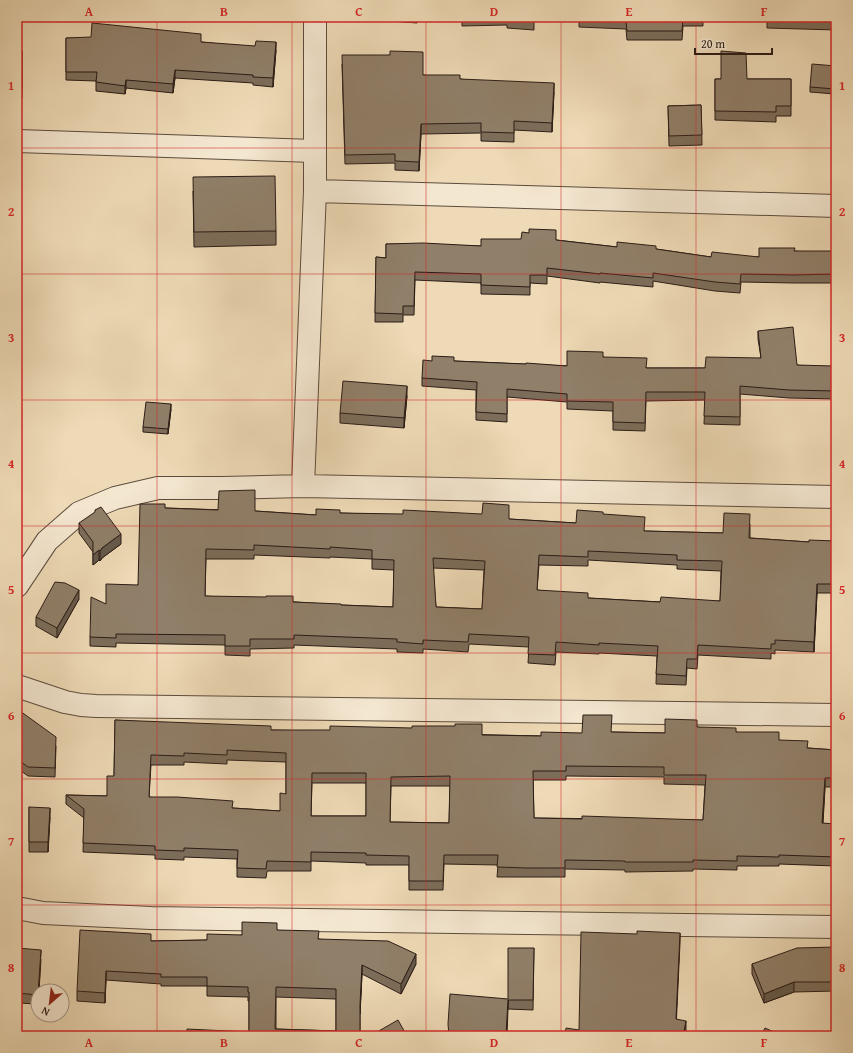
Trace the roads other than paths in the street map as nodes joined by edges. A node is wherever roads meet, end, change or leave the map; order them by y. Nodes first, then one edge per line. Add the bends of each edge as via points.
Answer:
1 (315, 17) edge
2 (17, 141) edge
3 (314, 152) junction
4 (315, 191) junction
5 (836, 206) edge
6 (304, 486) junction
7 (836, 498) edge
8 (17, 586) edge
9 (17, 686) edge
10 (836, 715) edge
11 (17, 908) edge
12 (836, 927) edge

1 - 3 street
2 - 3 street
3 - 4 street
4 - 5 street
4 - 6 street
6 - 7 street
6 - 8 street via 158,488 115,498 79,513 47,541
9 - 10 street via 65,702 96,706
11 - 12 street via 43,912 151,918

